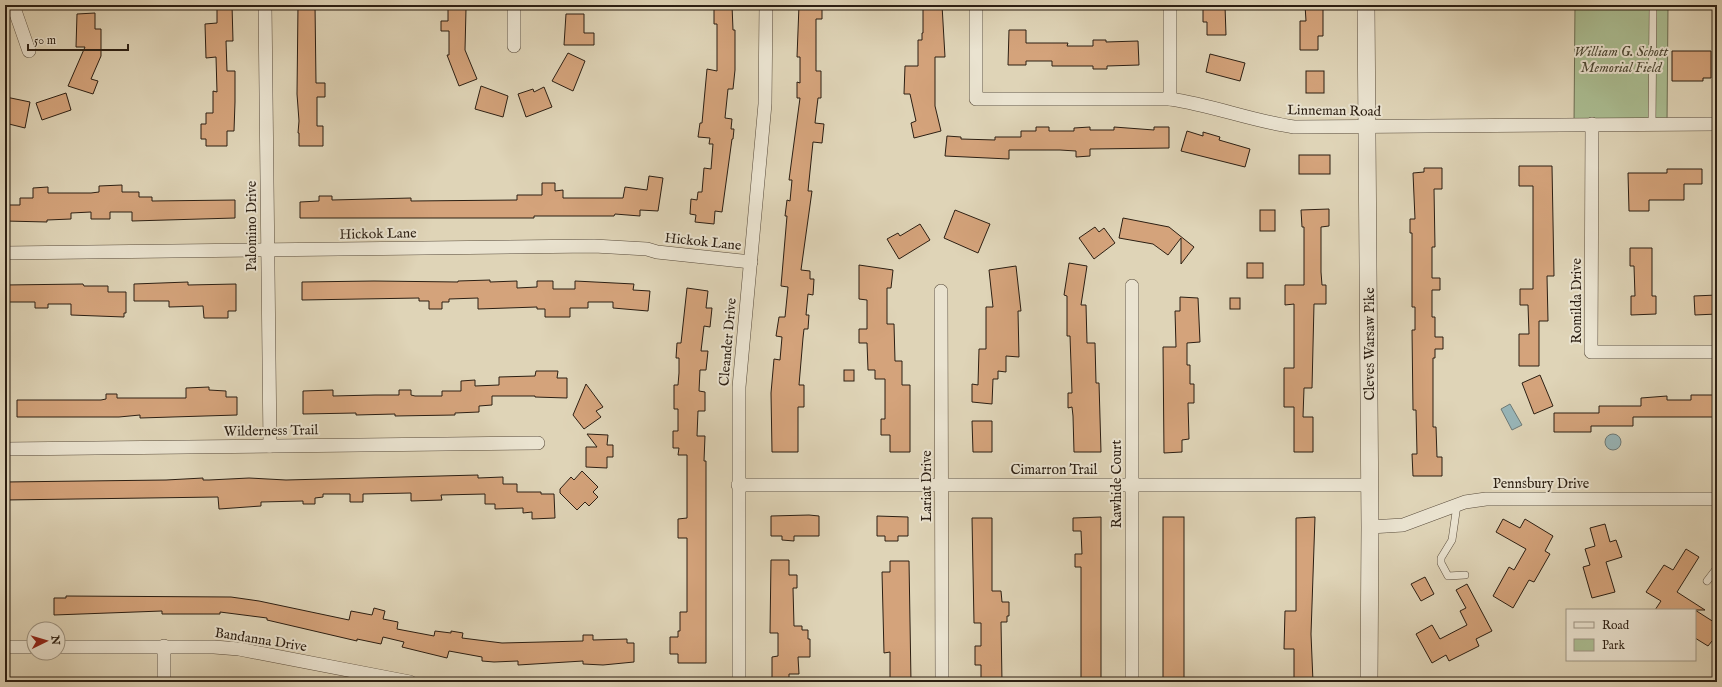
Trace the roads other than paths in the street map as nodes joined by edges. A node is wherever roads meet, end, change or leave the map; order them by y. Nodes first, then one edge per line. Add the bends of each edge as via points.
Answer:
1 (13, 5) edge
2 (265, 5) edge
3 (514, 5) edge
4 (766, 5) edge
5 (976, 5) edge
6 (1170, 5) edge
7 (1366, 5) edge
8 (1653, 5) edge
9 (514, 46) dead end
10 (28, 51) dead end
11 (1170, 99) junction
12 (1592, 124) junction
13 (1652, 124) junction
14 (1717, 124) edge
15 (1368, 127) junction
16 (267, 249) junction
17 (5, 253) edge
18 (751, 262) junction
19 (1132, 286) dead end
20 (942, 291) dead end
21 (1717, 352) edge
22 (538, 442) dead end
23 (270, 446) junction
24 (5, 449) edge
25 (738, 485) junction
26 (942, 485) junction
27 (1132, 485) junction
28 (1370, 485) junction
29 (1717, 498) edge
30 (1457, 505) junction
31 (1370, 527) junction
32 (1717, 568) edge
33 (1465, 575) dead end
34 (1707, 581) dead end
35 (164, 646) junction
36 (5, 647) edge
37 (26, 647) edge
38 (66, 647) edge
39 (370, 678) edge
40 (164, 682) edge
41 (410, 682) edge
42 (739, 682) edge
43 (942, 682) edge
44 (1132, 682) edge
45 (1369, 682) edge

1 - 10 street
2 - 16 street, Palomino Drive
3 - 9 street
4 - 18 street, Cleander Drive via 766,104
5 - 11 street, Linneman Road via 976,99
6 - 11 street
7 - 15 street, Cleves Warsaw Pike
8 - 13 lane
11 - 15 street, Linneman Road via 1194,102 1273,124 1294,127
12 - 13 street, Linneman Road
12 - 15 street, Linneman Road
12 - 21 street, Romilda Drive via 1591,352
13 - 14 street, Linneman Road
15 - 28 street, Cleves Warsaw Pike
16 - 17 street, Hickok Lane
16 - 18 street, Hickok Lane via 594,246 647,249
16 - 23 street, Palomino Drive
18 - 25 street, Cleander Drive via 739,387
19 - 27 street, Rawhide Court
20 - 26 street, Lariat Drive
22 - 23 street, Wilderness Trail
23 - 24 street, Wilderness Trail
25 - 26 street, Cimarron Trail
25 - 42 street, Cleander Drive
26 - 27 street, Cimarron Trail
26 - 43 street, Lariat Drive
27 - 28 street, Cimarron Trail
27 - 44 street, Rawhide Court
28 - 31 street, Cleves Warsaw Pike
29 - 30 street, Pennsbury Drive via 1486,499
30 - 31 street, Pennsbury Drive via 1403,526
30 - 33 lane via 1452,540 1441,558 1441,563 1448,576
31 - 45 street, Cleves Warsaw Pike
32 - 34 lane
35 - 38 street, Bandanna Drive
35 - 39 street, Bandanna Drive via 239,649
35 - 40 street
36 - 37 street
39 - 41 street, Bandanna Drive

